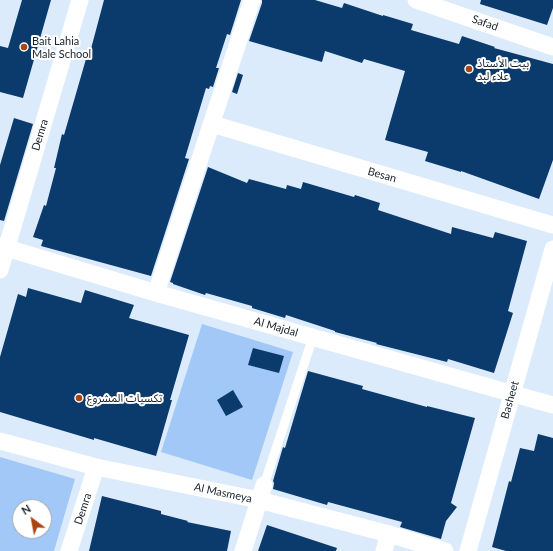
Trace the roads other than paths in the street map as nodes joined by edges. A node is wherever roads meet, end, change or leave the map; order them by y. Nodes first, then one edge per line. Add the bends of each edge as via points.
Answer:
1 (80, 0) edge
2 (252, 0) edge
3 (416, 0) edge
4 (553, 47) edge
5 (212, 124) junction
6 (553, 225) edge
7 (3, 247) edge
8 (553, 249) edge
9 (0, 270) edge
10 (156, 293) junction
11 (313, 337) junction
12 (512, 394) junction
13 (553, 405) edge
14 (0, 441) edge
15 (96, 467) junction
16 (261, 493) junction
17 (389, 534) junction
18 (70, 551) edge
19 (243, 551) edge
20 (384, 551) edge
21 (445, 551) edge
22 (468, 551) edge

1 - 7 street, Demra
2 - 5 street
3 - 4 street, Safad
5 - 6 street, Besan
5 - 10 street
7 - 9 street, Demra
7 - 10 street, Al Majdal
8 - 12 street, Basheet
10 - 11 street, Al Majdal
11 - 12 street, Al Majdal
11 - 16 lane
12 - 13 street, Al Majdal
12 - 22 street, Basheet
14 - 15 street, Al Masmeya
15 - 16 street, Al Masmeya
15 - 18 street, Demra
16 - 17 street, Al Masmeya
16 - 19 street
17 - 20 street
17 - 21 street, Al Masmeya

